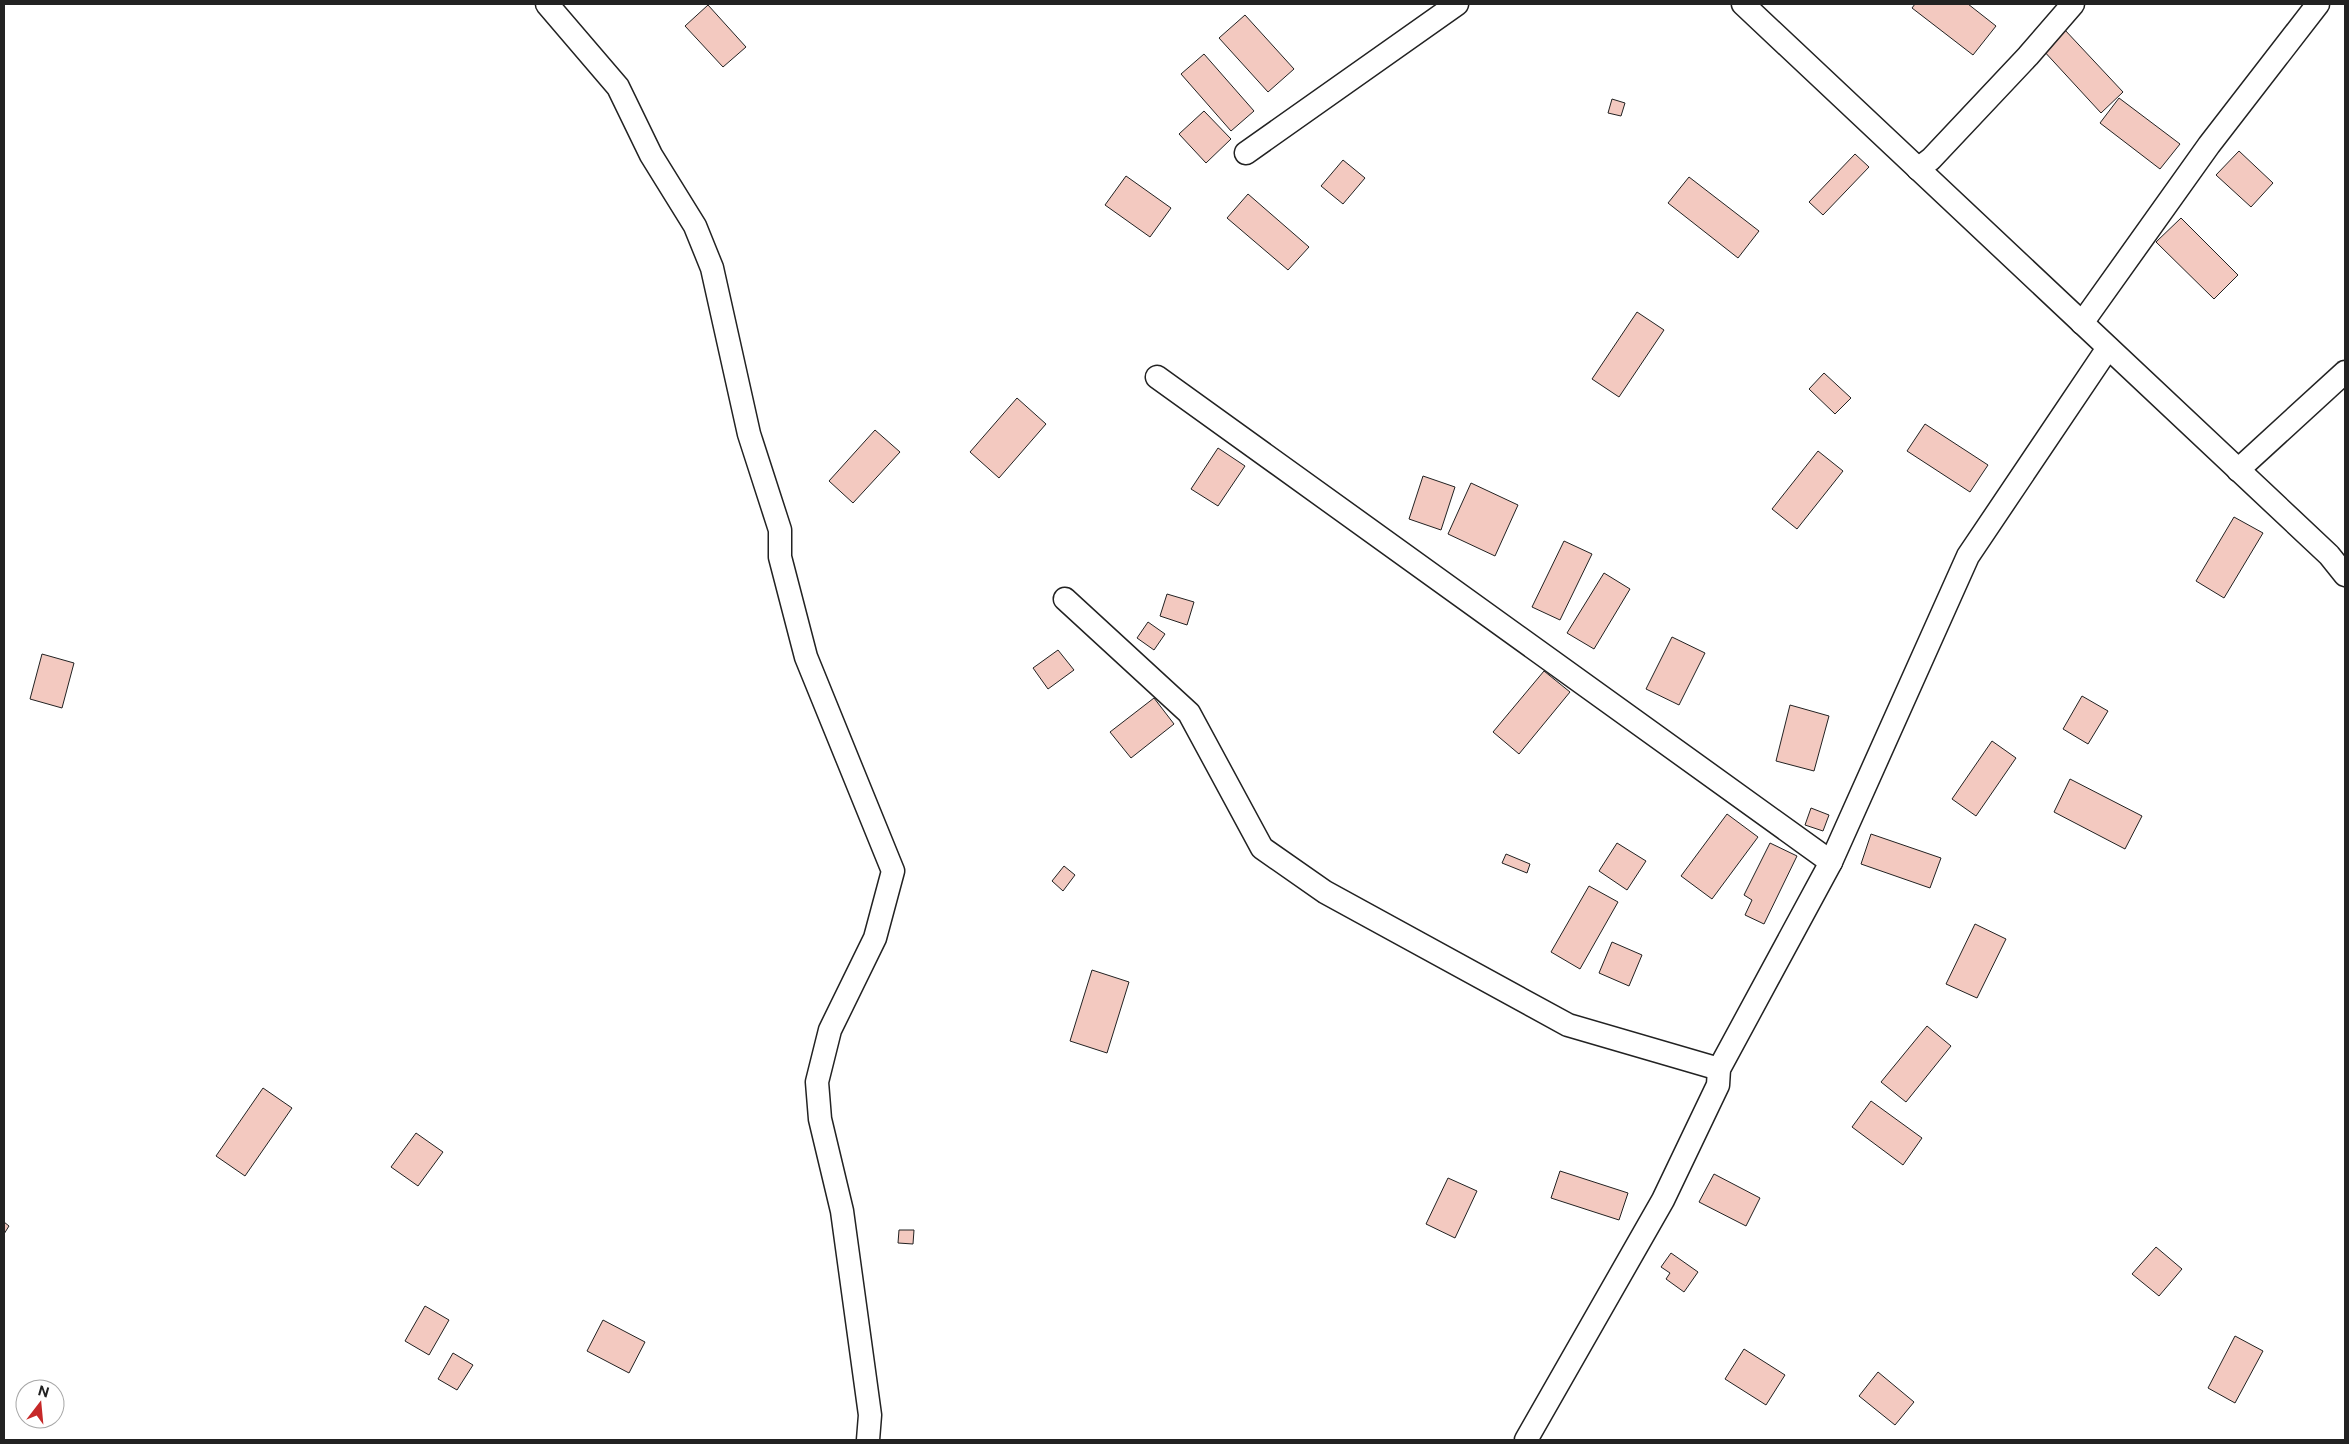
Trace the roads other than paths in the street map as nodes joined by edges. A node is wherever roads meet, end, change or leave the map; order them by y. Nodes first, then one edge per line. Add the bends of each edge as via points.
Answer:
1 (547, 4) edge
2 (1458, 4) edge
3 (1743, 4) edge
4 (2073, 4) edge
5 (2318, 4) edge
6 (1246, 153) dead end
7 (1918, 169) junction
8 (2082, 323) junction
9 (2108, 348) junction
10 (2345, 372) edge
11 (1157, 377) dead end
12 (2238, 470) junction
13 (2345, 575) edge
14 (1065, 599) dead end
15 (1831, 862) junction
16 (1719, 1069) junction
17 (868, 1440) edge
18 (1526, 1440) edge

1 - 17 street via 618,87 651,156 694,226 712,268 750,434 780,530 780,557 806,657 893,871 875,938 830,1030 817,1082 820,1119 845,1230 870,1415
2 - 6 street
3 - 7 street
4 - 7 street via 2022,63
5 - 8 street via 2209,145
7 - 8 street
8 - 9 street
9 - 12 street
9 - 15 street via 1968,556
10 - 12 street
11 - 15 street
12 - 13 street
14 - 16 street via 1189,713 1262,848 1324,892 1568,1025
15 - 16 street
16 - 18 street via 1718,1085 1663,1200

